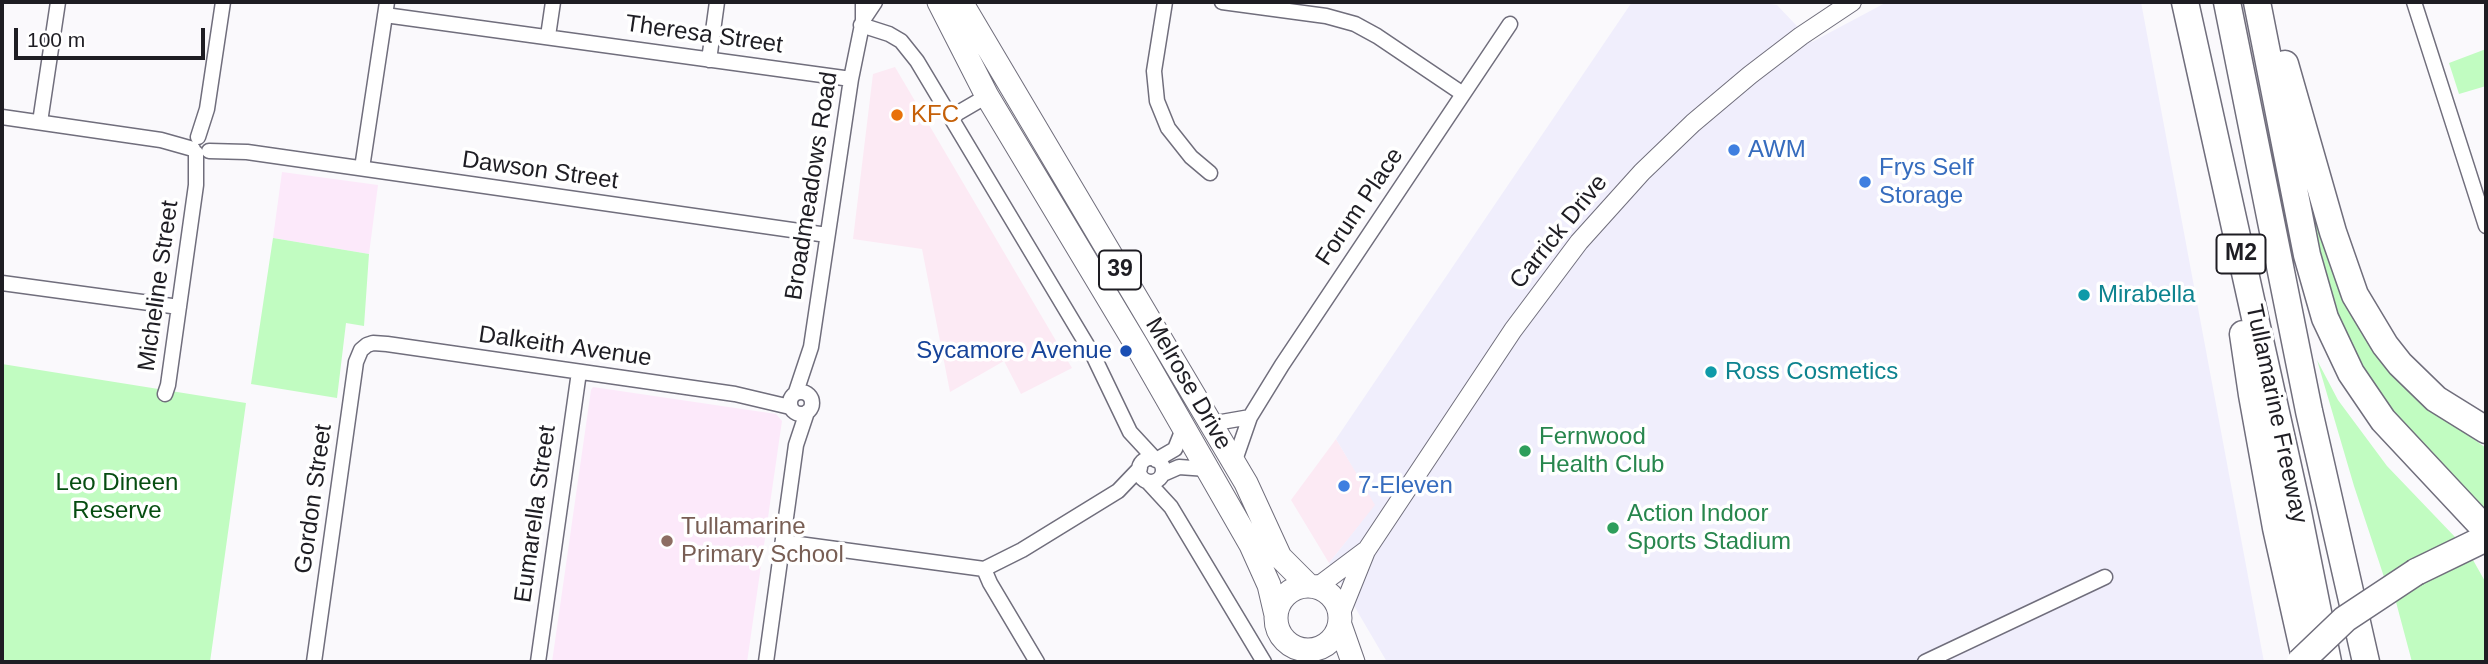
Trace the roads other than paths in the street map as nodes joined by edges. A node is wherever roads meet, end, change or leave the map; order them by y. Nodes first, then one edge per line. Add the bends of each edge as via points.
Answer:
1 (58, 2) edge
2 (223, 2) edge
3 (553, 2) edge
4 (717, 2) edge
5 (863, 2) edge
6 (876, 2) edge
7 (945, 2) edge
8 (1166, 2) edge
9 (1222, 2) edge
10 (1853, 2) edge
11 (2185, 2) edge
12 (2227, 2) edge
13 (2258, 2) edge
14 (2269, 2) edge
15 (2414, 2) edge
16 (386, 8) edge
17 (862, 23) junction
18 (1510, 24) dead end
19 (548, 36) junction
20 (709, 60) junction
21 (851, 79) junction
22 (1463, 94) junction
23 (987, 96) junction
24 (2, 117) edge
25 (951, 117) junction
26 (40, 122) junction
27 (202, 145) junction
28 (362, 168) junction
29 (1210, 173) dead end
30 (2486, 226) edge
31 (827, 235) junction
32 (2, 283) edge
33 (1129, 285) junction
34 (1107, 299) junction
35 (178, 307) junction
36 (367, 345) joint
37 (579, 372) junction
38 (164, 394) dead end
39 (798, 402) junction
40 (1250, 417) junction
41 (1210, 424) junction
42 (1183, 429) junction
43 (2486, 430) edge
44 (1130, 432) junction
45 (1156, 459) junction
46 (1234, 463) junction
47 (1207, 469) junction
48 (1150, 475) junction
49 (2486, 530) edge
50 (2486, 538) edge
51 (784, 542) junction
52 (1366, 551) junction
53 (984, 569) junction
54 (2105, 577) dead end
55 (1313, 586) junction
56 (1276, 615) junction
57 (1340, 619) junction
58 (1314, 656) edge
59 (314, 662) edge
60 (538, 662) edge
61 (766, 662) edge
62 (1037, 662) edge
63 (1264, 662) edge
64 (1353, 662) edge
65 (1925, 662) edge
66 (2300, 662) edge
67 (2306, 662) edge
68 (2328, 662) edge
69 (2366, 662) edge

1 - 26 street
2 - 27 street, Micheline Street
3 - 19 street
4 - 20 street
5 - 17 street, Broadmeadows Road
6 - 17 street, Broadmeadows Road
7 - 23 main road, Melrose Drive / 39
7 - 33 main road, Melrose Drive / 39
8 - 29 street via 1154,71 1157,101 1168,128
9 - 22 street via 1355,24
10 - 52 street, Carrick Drive via 1732,89 1611,205 1513,330
11 - 67 highway via 2276,528
11 - 68 highway, Tullamarine Freeway / M2
12 - 69 highway, Tullamarine Freeway / M2 via 2306,398
13 - 49 highway via 2314,287 2325,318 2346,364 2383,420
14 - 43 highway via 2355,295 2400,364 2436,399
15 - 30 street
16 - 19 street, Theresa Street
16 - 28 street
17 - 21 street, Broadmeadows Road
17 - 25 street via 901,41
18 - 22 street, Forum Place
19 - 20 street, Theresa Street
20 - 21 street, Theresa Street
21 - 31 street, Broadmeadows Road
22 - 40 street, Forum Place
23 - 25 street
23 - 34 main road, Melrose Drive / 39
24 - 26 street, Dawson Street
25 - 44 street via 1093,355
26 - 27 street, Dawson Street
27 - 28 street, Dawson Street
27 - 35 street, Micheline Street
28 - 31 street, Dawson Street
31 - 39 street, Broadmeadows Road
32 - 35 street
33 - 34 main road
33 - 41 main road, Melrose Drive / 39
34 - 42 main road, Melrose Drive / 39
35 - 38 street, Micheline Street
36 - 37 street, Dalkeith Avenue via 387,344
36 - 59 street, Gordon Street via 356,362
37 - 39 street, Dalkeith Avenue
37 - 60 street, Eumarella Street
39 - 51 street, Broadmeadows Road
40 - 41 street
40 - 46 street, Forum Place
41 - 46 main road, Melrose Drive / 39
42 - 45 street via 1175,449
42 - 47 main road, Melrose Drive / 39
44 - 45 street
44 - 48 street
45 - 48 street via 1162,466
46 - 55 main road, Melrose Drive / 39 via 1280,557
47 - 48 street via 1179,467
47 - 56 main road, Melrose Drive / 39 via 1260,563
48 - 53 street
48 - 63 street
50 - 66 highway, bridge via 2416,572 2345,619
51 - 53 street
51 - 61 street, Broadmeadows Road
52 - 55 street, Carrick Drive
52 - 57 street, Carrick Drive
53 - 62 street
54 - 65 street
55 - 56 main road via 1290,591
55 - 57 main road, 39 via 1333,597
56 - 58 main road, 39 via 1288,643
57 - 58 main road, 39 via 1336,635
57 - 64 main road, 39

